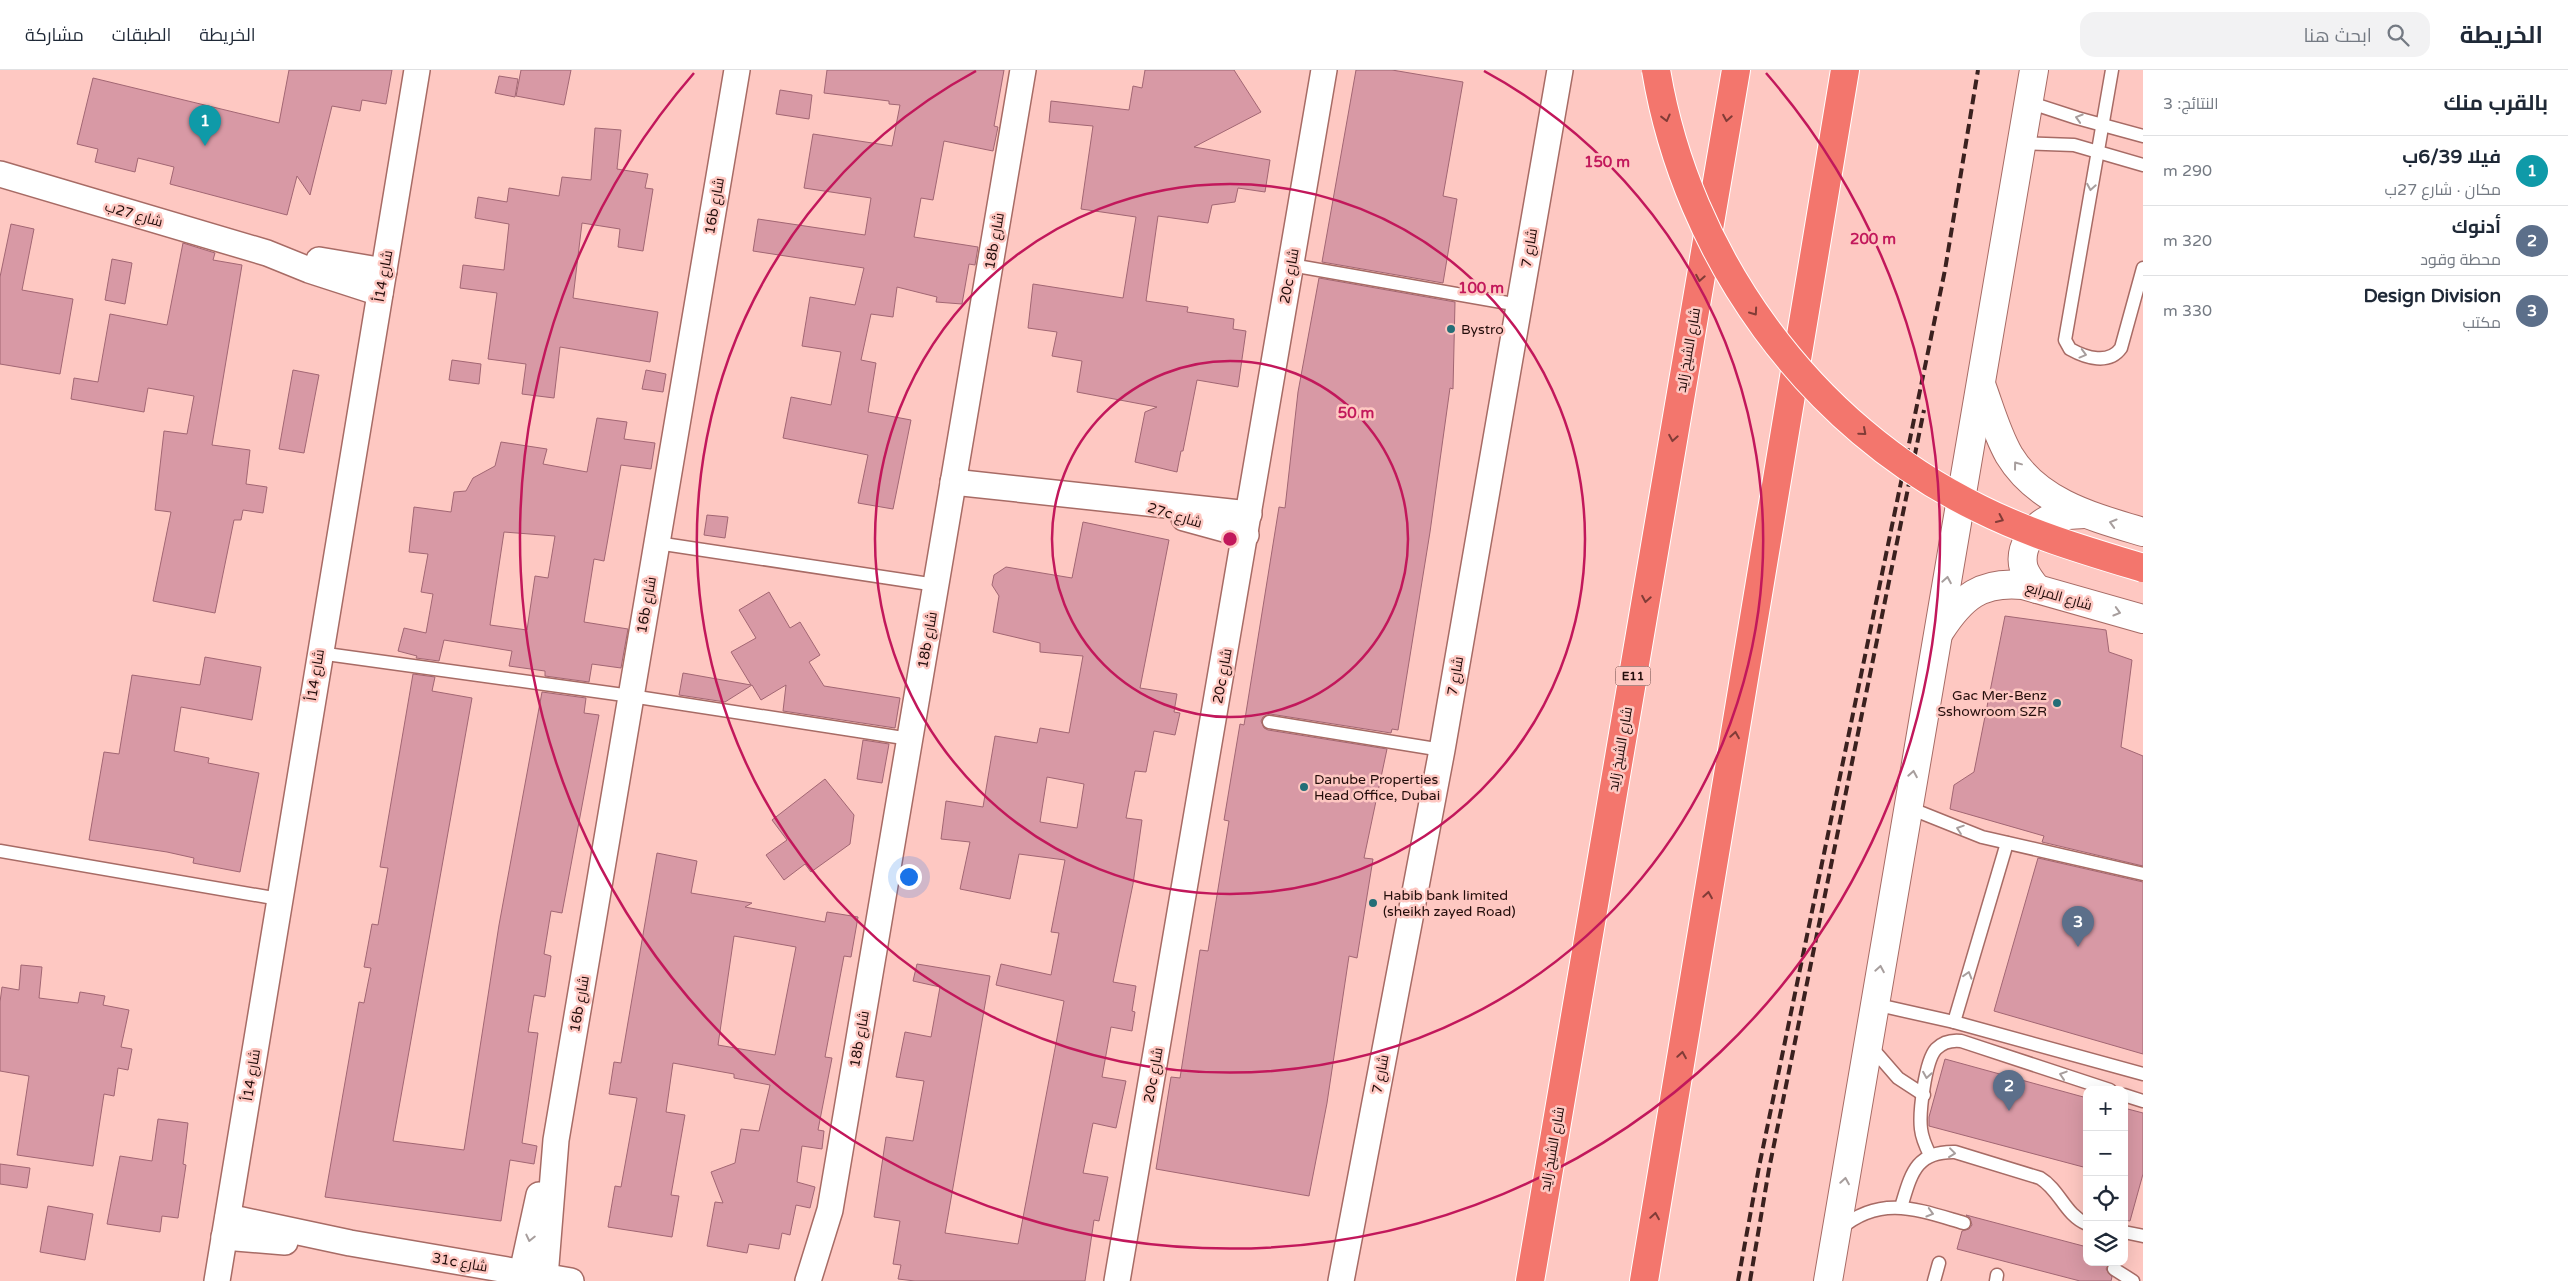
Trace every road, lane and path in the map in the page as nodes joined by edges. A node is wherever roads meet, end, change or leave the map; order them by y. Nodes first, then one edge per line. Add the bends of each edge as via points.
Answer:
1 (417, 70) edge
2 (737, 70) edge
3 (1023, 70) edge
4 (1324, 70) edge
5 (1560, 70) edge
6 (1656, 70) edge
7 (1736, 70) edge
8 (1845, 70) edge
9 (2034, 70) edge
10 (2112, 70) edge
11 (2028, 102) junction
12 (2102, 125) junction
13 (2143, 136) edge
14 (2022, 142) junction
15 (2098, 151) junction
16 (2143, 165) edge
17 (0, 174) edge
18 (1291, 265) junction
19 (2143, 268) edge
20 (382, 282) junction
21 (1519, 305) junction
22 (1982, 386) junction
23 (955, 473) junction
24 (2083, 514) junction
25 (1248, 525) junction
26 (2143, 532) edge
27 (657, 544) junction
28 (2143, 568) edge
29 (936, 585) junction
30 (2037, 589) junction
31 (2143, 619) edge
32 (1936, 637) junction
33 (319, 653) junction
34 (631, 696) junction
35 (1269, 722) dead end
36 (910, 739) junction
37 (1442, 750) junction
38 (1907, 807) junction
39 (2007, 843) junction
40 (0, 851) edge
41 (2143, 874) edge
42 (279, 899) junction
43 (1874, 1004) junction
44 (1954, 1022) junction
45 (1867, 1042) junction
46 (2143, 1074) edge
47 (2097, 1086) edge
48 (1924, 1095) junction
49 (2128, 1096) edge
50 (2143, 1101) edge
51 (1930, 1155) junction
52 (1901, 1207) junction
53 (830, 1210) junction
54 (2083, 1222) edge
55 (1964, 1223) dead end
56 (226, 1227) junction
57 (1836, 1232) junction
58 (2128, 1233) edge
59 (2143, 1236) edge
60 (1649, 1252) junction
61 (1939, 1263) dead end
62 (2114, 1269) dead end
63 (533, 1275) junction
64 (217, 1281) edge
65 (571, 1281) edge
66 (808, 1281) edge
67 (823, 1281) edge
68 (1117, 1281) edge
69 (1341, 1281) edge
70 (1530, 1281) edge
71 (1644, 1281) edge
72 (1658, 1281) edge
73 (1828, 1281) edge
74 (1934, 1281) edge
75 (2133, 1281) edge

1 - 20 street, شارع 14أ
2 - 27 street, 16b شارع
3 - 23 street, 18b شارع
4 - 18 street, 20c شارع
5 - 21 street, شارع 7
6 -> 28 highway, bridge via 1670,137 1684,180 1722,262 1772,337 1832,404 1901,462 1978,509 2062,544
7 -> 70 highway, شارع الشيخ زايد / E11
60 -> 8 highway
9 - 11 street
10 - 12 lane
12 -> 11 lane
11 - 14 street
12 - 13 lane
12 - 15 lane
14 - 15 lane via 2058,143
14 - 22 street
15 - 16 lane
15 -> 19 lane via 2065,340 2070,349 2101,359 2118,353
17 - 20 street, شارع 27ب via 267,253 309,270
18 - 21 lane
18 - 25 street, 20c شارع
20 - 33 street, شارع 14أ
21 - 37 street, شارع 7
24 -> 22 street via 2043,491 2019,468 2002,439
32 -> 22 street
23 - 25 street, 27c شارع via 1038,483 1067,493 1134,502
23 - 29 street, 18b شارع
26 -> 24 street
24 - 30 street via 2046,521 2032,534 2023,559 2028,577
25 - 68 street, 20c شارع
27 - 29 lane
27 - 34 street, 16b شارع
29 - 36 street, 18b شارع
30 -> 31 street, شارع المرابع
30 - 32 street, شارع المرابع via 2010,584 1982,589 1959,605
38 -> 32 street
33 - 34 lane
33 - 42 street, شارع 14أ
34 - 36 lane
34 - 63 street, 16b شارع via 556,1140 544,1172
35 - 37 lane
36 - 53 street, 18b شارع
37 - 69 street, شارع 7
39 -> 38 lane via 1957,828
43 -> 38 street
39 - 41 lane
44 -> 39 lane
40 - 42 lane
42 - 56 street, شارع 14أ
43 - 44 lane
43 - 45 street
44 - 46 lane
45 - 48 lane via 1892,1072
57 -> 45 street
47 -> 48 lane via 1955,1041 1942,1044 1932,1055
48 - 51 lane via 1922,1132
49 - 50 lane
51 - 52 lane via 1912,1173
51 -> 54 lane via 1955,1152 2040,1178 2051,1185 2072,1215
52 -> 55 lane
52 - 57 lane via 1860,1215
53 - 66 street, 18b شارع
53 - 67 street, 18b شارع
56 - 63 street, 31c شارع via 315,1245 350,1243
56 - 64 street, شارع 14أ
57 - 73 street
58 - 59 lane
60 - 71 highway
60 - 72 highway
61 - 74 lane
62 - 75 lane
63 - 65 street, 31c شارع

